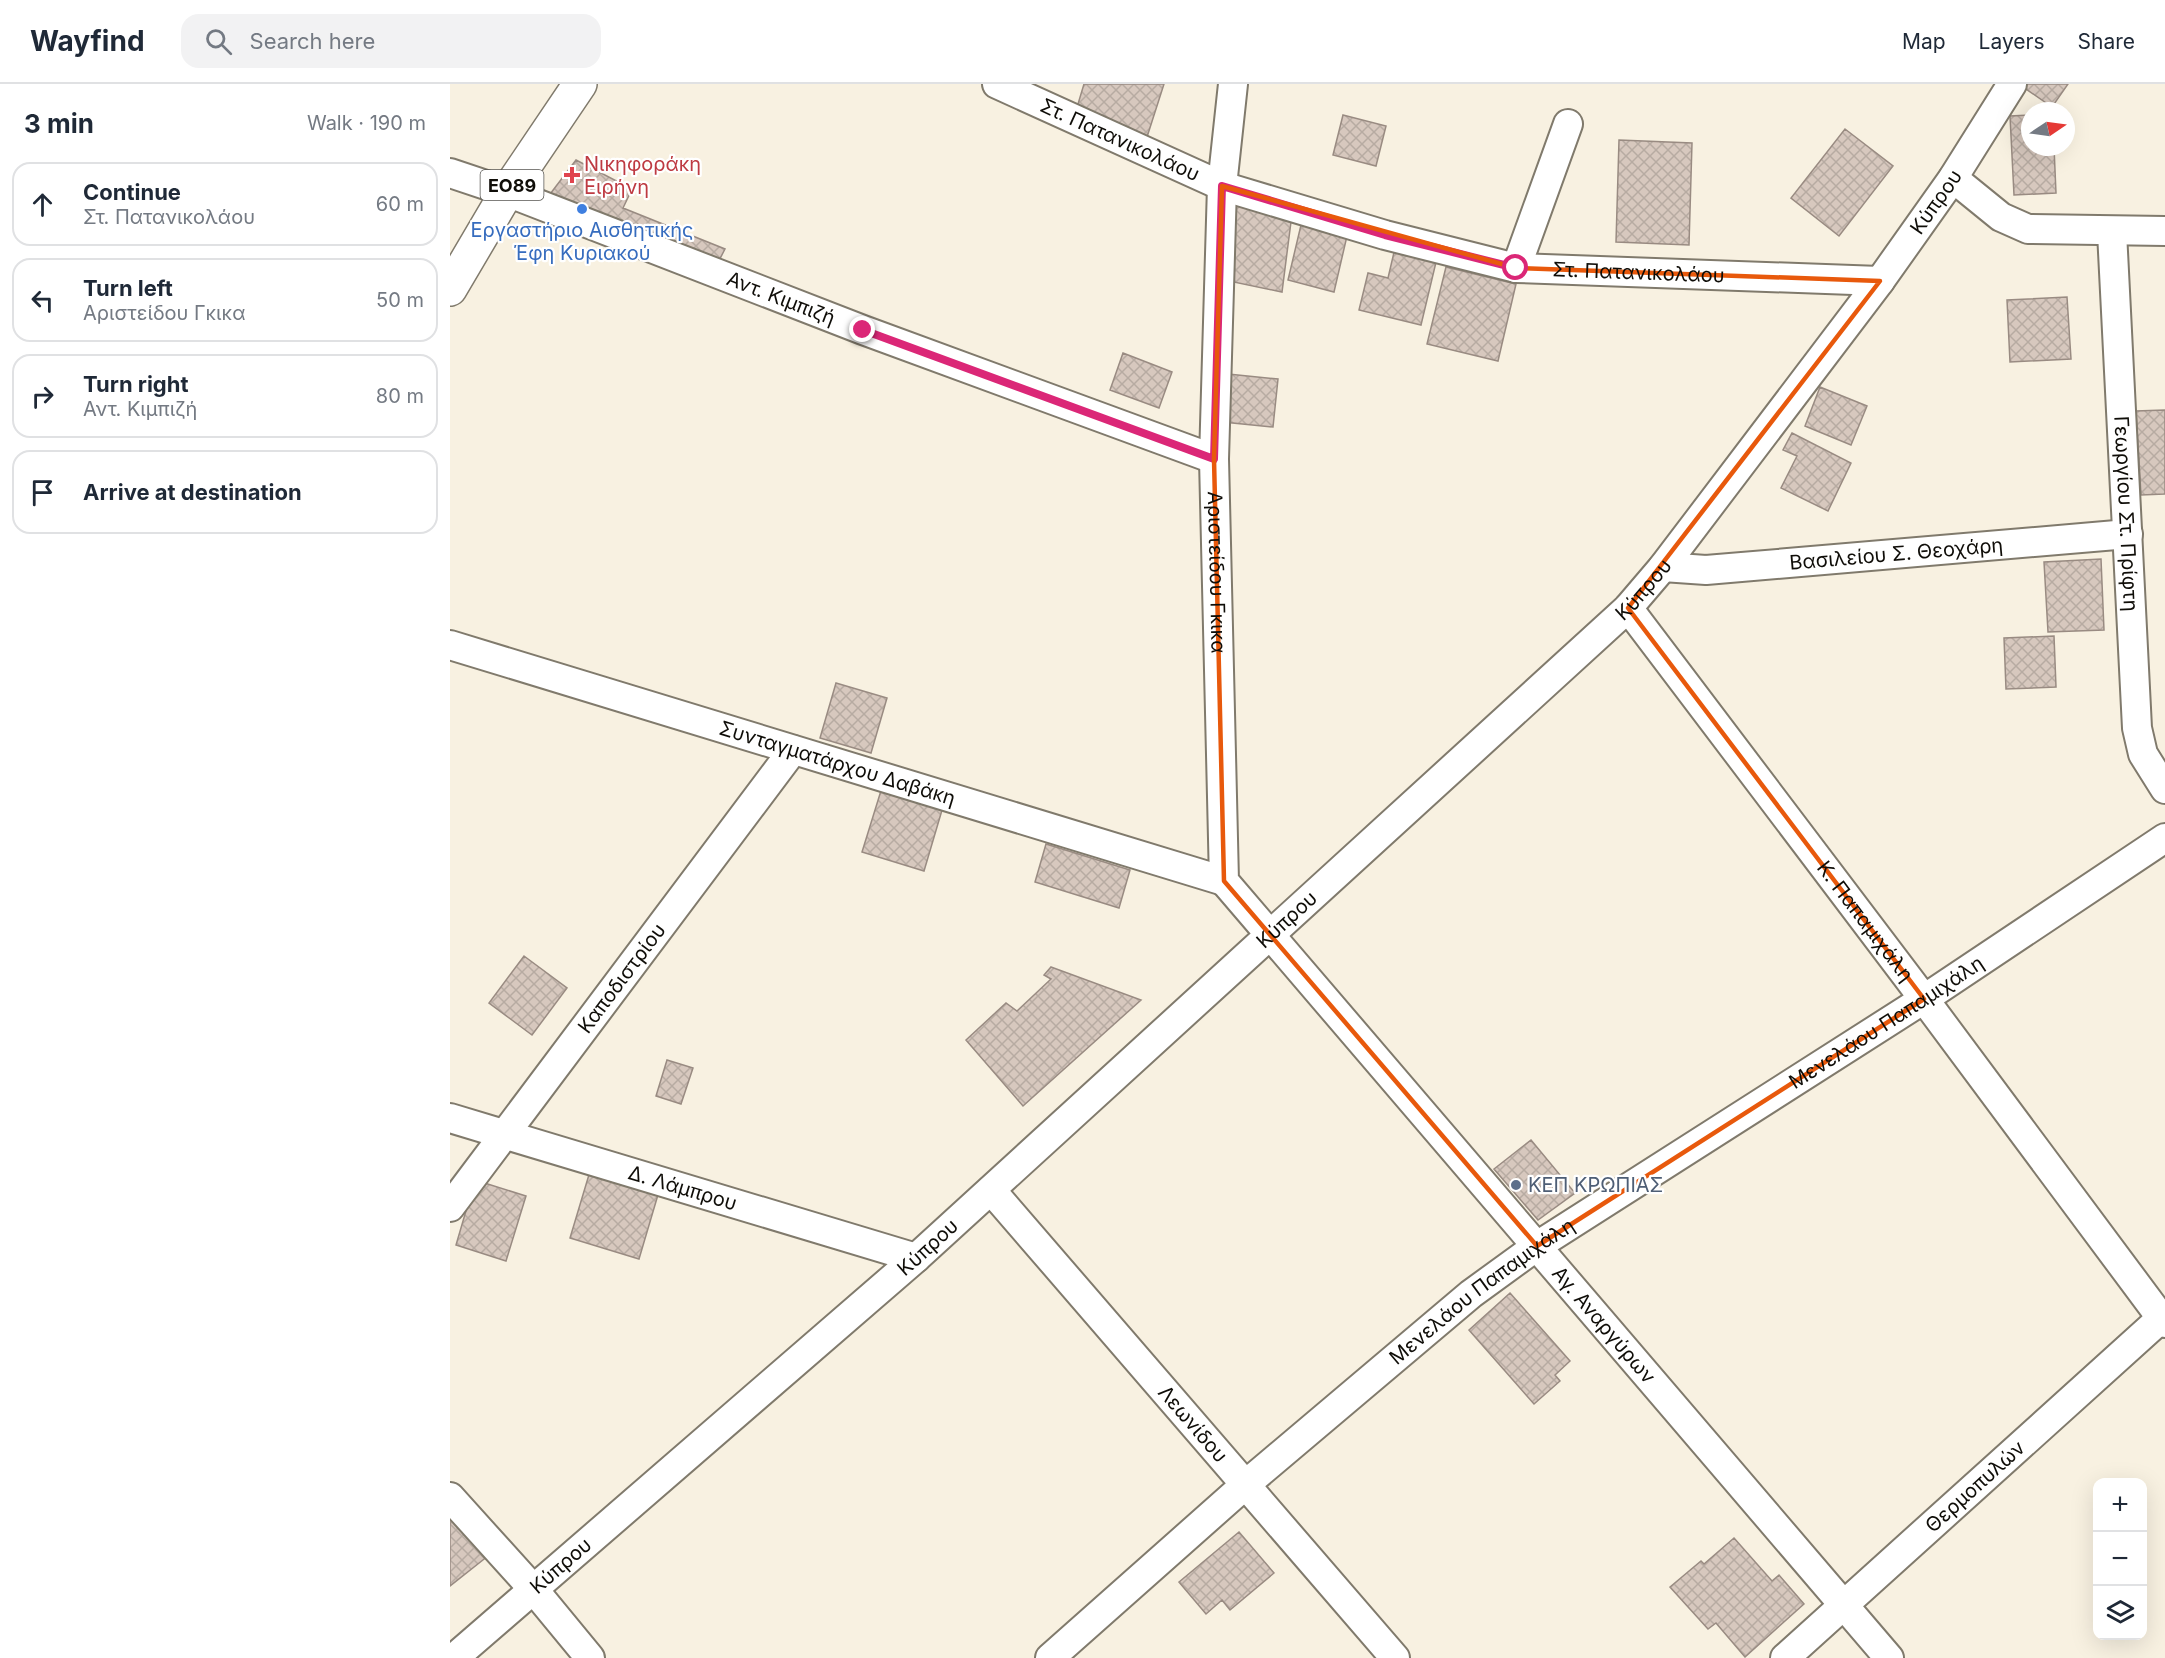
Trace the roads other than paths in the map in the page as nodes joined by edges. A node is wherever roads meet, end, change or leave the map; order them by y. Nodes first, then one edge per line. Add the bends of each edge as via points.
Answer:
1 (580, 84) edge
2 (997, 84) edge
3 (1233, 84) edge
4 (2012, 84) edge
5 (1568, 123) dead end
6 (450, 173) edge
7 (1953, 178) junction
8 (1222, 186) junction
9 (507, 192) junction
10 (2165, 231) edge
11 (2112, 232) junction
12 (1516, 268) junction
13 (1880, 280) junction
14 (450, 289) edge
15 (1214, 459) junction
16 (2128, 534) junction
17 (1663, 567) junction
18 (1628, 608) junction
19 (450, 645) edge
20 (793, 750) junction
21 (2165, 789) edge
22 (2165, 838) edge
23 (1224, 881) junction
24 (1270, 935) junction
25 (1924, 999) junction
26 (450, 1118) edge
27 (502, 1135) junction
28 (991, 1190) junction
29 (450, 1207) edge
30 (1537, 1246) junction
31 (916, 1258) junction
32 (2164, 1319) edge
33 (1245, 1485) junction
34 (450, 1497) edge
35 (534, 1590) junction
36 (1843, 1604) junction
37 (454, 1658) edge
38 (590, 1658) edge
39 (1050, 1658) edge
40 (1395, 1658) edge
41 (1785, 1658) edge
42 (1889, 1658) edge

1 - 9 main road, ΕΟ89
2 - 8 street, Στ. Πατανικολάου
3 - 8 street, Αριστείδου Γκικα
4 - 7 street, Κύπρου
5 - 12 street
6 - 9 street, Αντ. Κιμπιζή
7 - 11 street via 2001,217 2028,229
7 - 13 street, Κύπρου
8 - 12 street, Στ. Πατανικολάου via 1385,235
8 - 15 street, Αριστείδου Γκικα
9 - 14 main road, ΕΟ89
9 - 15 street, Αντ. Κιμπιζή via 863,330
10 - 11 street
11 - 16 street, Γεωργίου Στ. Πρίφτη
12 - 13 street, Στ. Πατανικολάου
13 - 17 street, Κύπρου
15 - 23 street, Αριστείδου Γκικα
16 - 17 street, Βασιλείου Σ. Θεοχάρη via 1706,570
16 - 21 street, Γεωργίου Στ. Πρίφτη via 2137,728 2143,754
17 - 18 street, Κύπρου
18 - 24 street, Κύπρου
18 - 25 street, Κ. Παπαμιχάλη
19 - 20 street, Συνταγματάρχου Δαβάκη
20 - 23 street, Συνταγματάρχου Δαβάκη
20 - 27 street, Καποδιστρίου
22 - 25 street, Μενελάου Παπαμιχάλη
23 - 24 street
24 - 28 street, Κύπρου
24 - 30 street, Αγ. Αναργύρων
25 - 30 street, Μενελάου Παπαμιχάλη
25 - 32 street, Κ. Παπαμιχάλη
26 - 27 street, Δ. Λάμπρου
27 - 29 street, Καποδιστρίου
27 - 31 street, Δ. Λάμπρου
28 - 31 street, Κύπρου
28 - 33 street, Λεωνίδου
30 - 33 street, Μενελάου Παπαμιχάλη via 1471,1294
30 - 36 street, Αγ. Αναργύρων
31 - 35 street, Κύπρου
32 - 36 street, Θερμοπυλών
33 - 39 street, Μενελάου Παπαμιχάλη
33 - 40 street, Λεωνίδου
34 - 35 street
35 - 37 street, Κύπρου
35 - 38 street
36 - 41 street, Θερμοπυλών
36 - 42 street, Αγ. Αναργύρων

